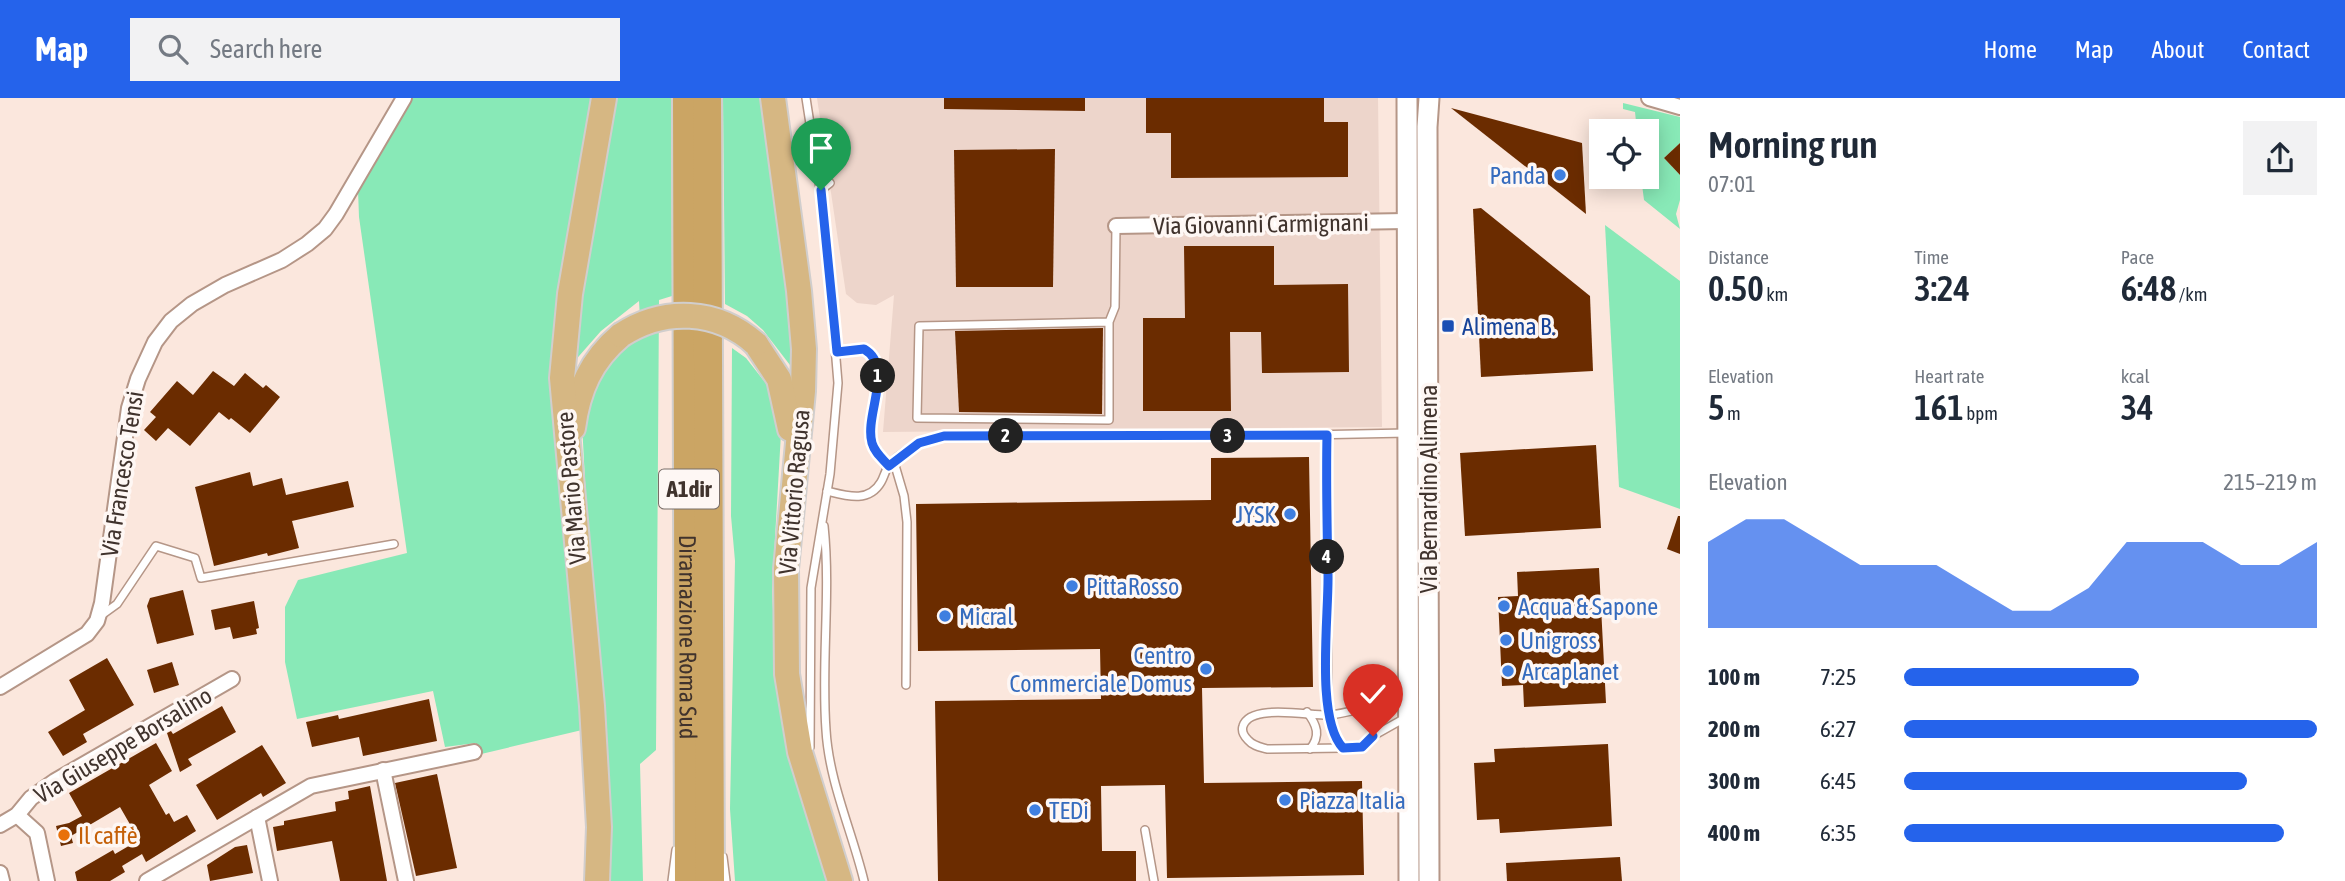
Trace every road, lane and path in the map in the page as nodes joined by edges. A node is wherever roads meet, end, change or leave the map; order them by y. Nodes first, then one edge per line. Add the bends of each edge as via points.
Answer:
1 (404, 98) edge
2 (604, 98) edge
3 (687, 98) edge
4 (707, 98) edge
5 (773, 98) edge
6 (806, 98) edge
7 (1406, 98) edge
8 (1429, 98) edge
9 (1649, 98) edge
10 (1680, 107) edge
11 (830, 183) dead end
12 (821, 190) junction
13 (1406, 221) junction
14 (1116, 226) joint
15 (1109, 322) junction
16 (837, 352) junction
17 (1407, 433) junction
18 (1327, 435) junction
19 (891, 464) junction
20 (570, 479) junction
21 (794, 489) junction
22 (827, 491) junction
23 (823, 517) junction
24 (394, 544) dead end
25 (99, 617) junction
26 (1376, 678) dead end
27 (232, 679) dead end
28 (906, 685) dead end
29 (0, 687) edge
30 (1378, 697) junction
31 (689, 703) junction
32 (1407, 707) junction
33 (1307, 712) junction
34 (1329, 715) junction
35 (710, 747) junction
36 (1343, 748) junction
37 (1310, 749) junction
38 (474, 752) dead end
39 (383, 770) junction
40 (807, 772) junction
41 (17, 815) junction
42 (257, 817) junction
43 (0, 825) edge
44 (680, 826) dead end
45 (719, 828) dead end
46 (1145, 830) dead end
47 (678, 840) dead end
48 (723, 854) dead end
49 (0, 873) edge
50 (2, 881) edge
51 (47, 881) edge
52 (147, 881) edge
53 (270, 881) edge
54 (406, 881) edge
55 (597, 881) edge
56 (672, 881) edge
57 (689, 881) edge
58 (710, 881) edge
59 (726, 881) edge
60 (840, 881) edge
61 (864, 881) edge
62 (1154, 881) edge
63 (1409, 881) edge
64 (1429, 881) edge

1 - 25 street, Via Francesco Tensi via 326,229 282,260 191,304 155,342 129,408
2 - 20 highway, Via Mario Pastore via 563,342 562,396
3 - 31 highway, Diramazione Roma Sud / A1dir
4 - 35 highway, Diramazione Roma Sud / A1dir
5 - 21 highway, Via Vittorio Ragusa via 803,332
6 - 12 lane
7 - 13 street, Via Bernardino Alimena
8 - 64 street, Via Bernardino Alimena
9 - 10 street
11 - 12 lane
12 - 16 lane
13 - 14 street, Via Giovanni Carmignani
13 - 17 street, Via Bernardino Alimena
14 - 15 lane via 1115,307
15 - 15 lane via 1109,420 918,418 919,326
16 - 19 lane via 864,349 875,358 878,377 871,440 877,454
16 - 22 lane via 837,413
17 - 18 lane
17 - 32 street, Via Bernardino Alimena
18 - 19 lane via 944,436 919,443
18 - 34 lane
19 - 22 lane via 880,485 865,496
19 - 28 lane via 904,496 907,522
20 - 21 highway, bridge via 579,394 598,356 621,335 653,320 684,315 725,323 746,335 775,370 788,414
20 - 55 highway, Via Mario Pastore via 592,706 599,827
21 - 40 highway, Via Vittorio Ragusa via 786,569 786,650 792,715
22 - 23 lane
23 - 40 lane via 811,588
23 - 61 lane via 826,732
24 - 25 lane via 201,578 195,558 156,546 117,604
25 - 29 street, Via Francesco Tensi via 90,632
26 - 30 lane
27 - 41 street, Via Giuseppe Borsalino via 55,781
30 - 32 lane
30 - 34 lane via 1372,706
31 - 44 lane
31 - 57 highway, Diramazione Roma Sud / A1dir
32 - 36 lane via 1362,747
32 - 63 street, Via Bernardino Alimena
33 - 34 lane
33 - 37 lane via 1317,732
33 - 37 lane via 1250,716 1242,731 1257,747
34 - 36 lane
35 - 45 lane
35 - 58 highway, Diramazione Roma Sud / A1dir
36 - 37 lane
38 - 39 street
39 - 42 street via 311,786
39 - 54 street
40 - 60 highway, Via Vittorio Ragusa
41 - 43 street, Via Giuseppe Borsalino
41 - 51 street via 37,833
42 - 52 street
42 - 53 street
46 - 62 lane
47 - 56 lane
48 - 59 lane
49 - 50 street

